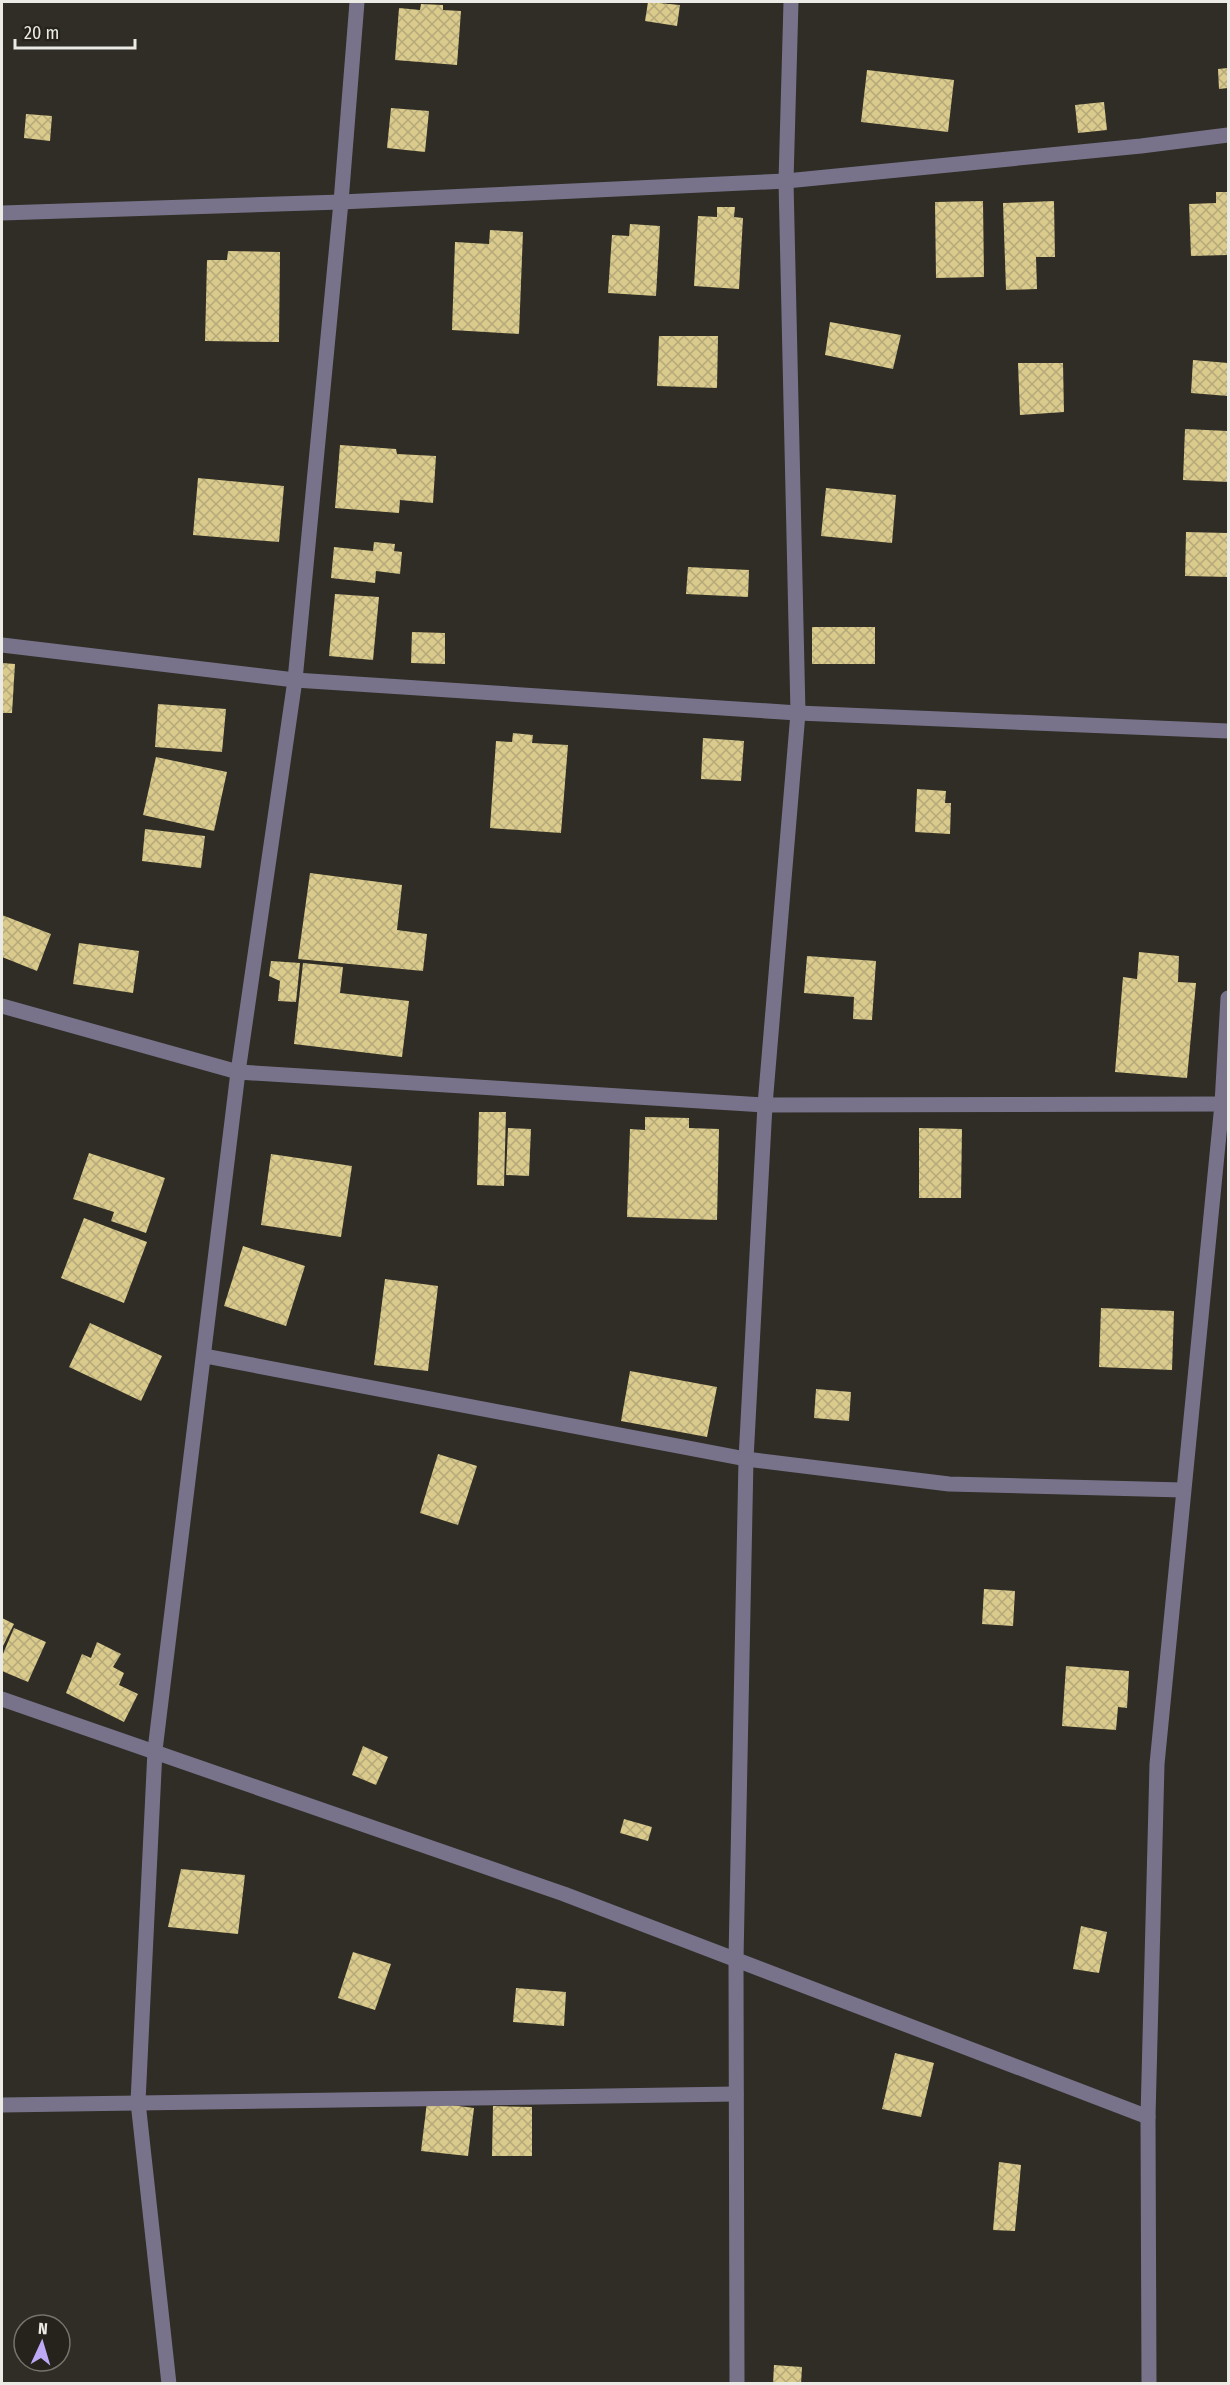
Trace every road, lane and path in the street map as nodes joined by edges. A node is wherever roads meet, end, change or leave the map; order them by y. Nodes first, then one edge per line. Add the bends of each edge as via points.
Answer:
1 (357, 2) edge
2 (791, 2) edge
3 (1228, 135) edge
4 (786, 181) junction
5 (341, 201) junction
6 (2, 213) edge
7 (2, 645) edge
8 (294, 680) junction
9 (798, 713) junction
10 (1228, 732) edge
11 (1228, 998) edge
12 (2, 1006) edge
13 (238, 1072) junction
14 (1222, 1104) junction
15 (765, 1105) junction
16 (205, 1356) junction
17 (746, 1459) junction
18 (1183, 1490) junction
19 (2, 1699) edge
20 (155, 1750) junction
21 (736, 1959) junction
22 (736, 2094) junction
23 (138, 2102) junction
24 (2, 2105) edge
25 (1148, 2116) junction
26 (169, 2384) edge
27 (737, 2384) edge
28 (1149, 2384) edge

1 - 5 street
2 - 4 street
3 - 4 street
4 - 5 street
4 - 9 street
5 - 6 street
5 - 8 street
7 - 8 street
8 - 9 street
8 - 13 street
9 - 10 street
9 - 15 street
11 - 14 street
12 - 13 street
13 - 15 street
13 - 16 street
14 - 15 street
14 - 18 street
15 - 17 street
16 - 17 street
16 - 20 street
17 - 18 street via 949,1484
17 - 21 street
18 - 25 street via 1157,1764
19 - 20 street
20 - 21 street
20 - 23 street
21 - 22 street
21 - 25 street
22 - 23 street
22 - 27 street
23 - 24 street
23 - 26 street
25 - 28 street

